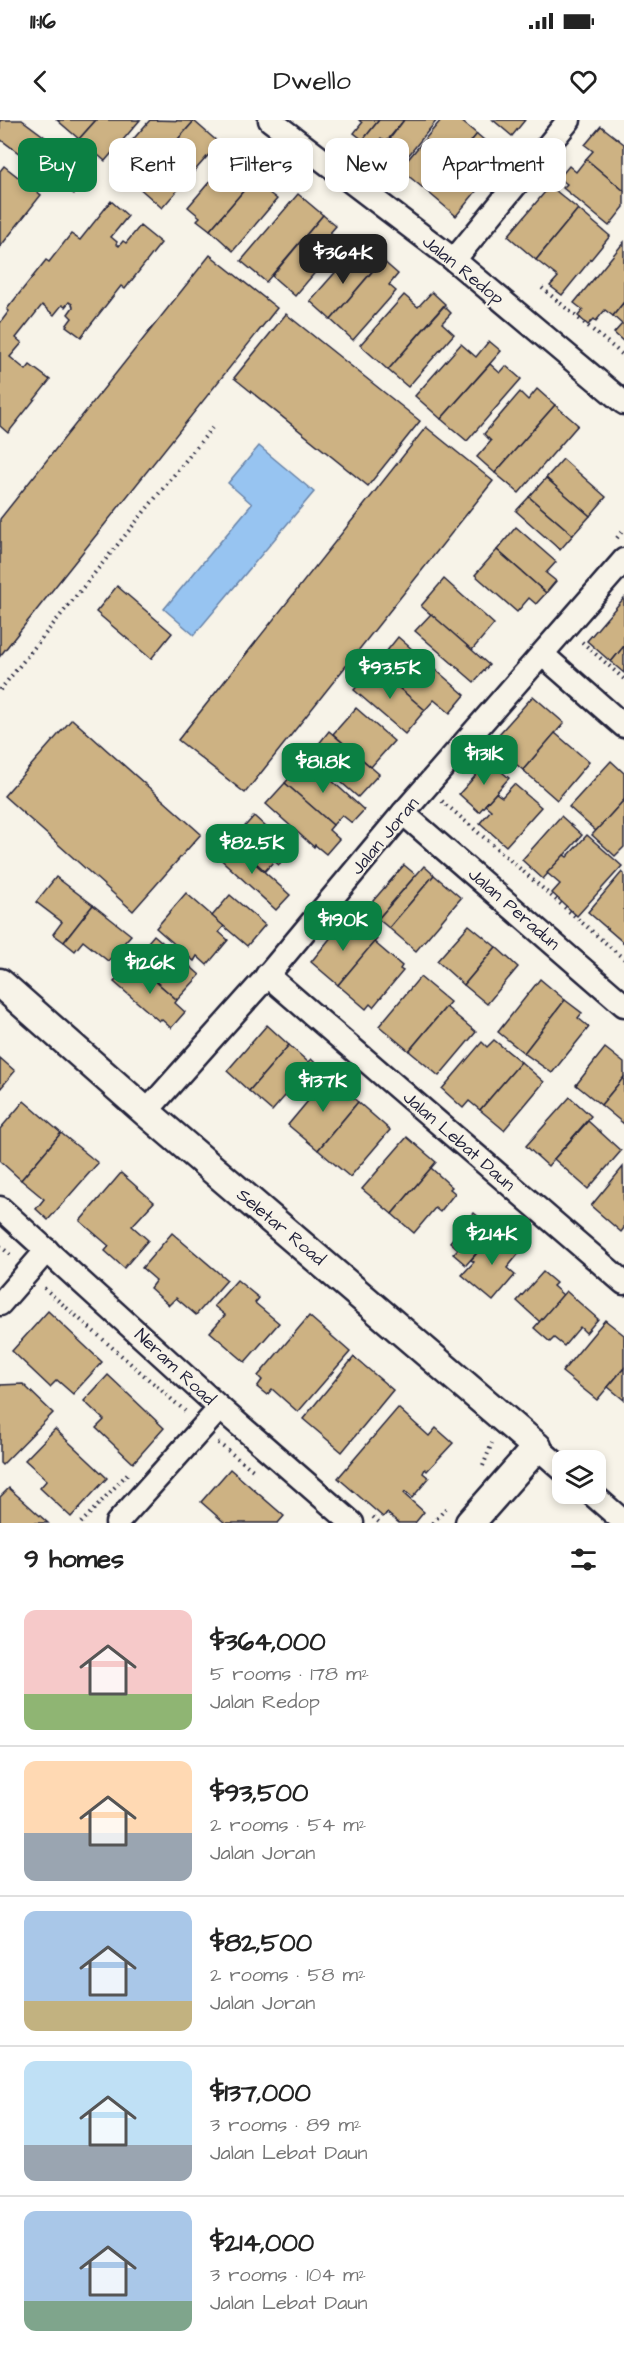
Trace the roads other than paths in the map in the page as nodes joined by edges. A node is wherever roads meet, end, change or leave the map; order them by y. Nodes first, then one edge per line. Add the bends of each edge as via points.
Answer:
1 (270, 120) edge
2 (569, 120) edge
3 (454, 260) junction
4 (624, 403) edge
5 (624, 560) edge
6 (543, 655) junction
7 (624, 726) edge
8 (403, 813) junction
9 (267, 975) junction
10 (0, 983) edge
11 (624, 1005) edge
12 (146, 1112) junction
13 (0, 1208) edge
14 (47, 1250) junction
15 (624, 1284) edge
16 (0, 1304) edge
17 (220, 1408) junction
18 (537, 1448) junction
19 (552, 1461) edge
20 (603, 1504) edge
21 (624, 1522) edge
22 (117, 1523) edge
23 (352, 1523) edge
24 (470, 1523) edge

1 - 3 street, Jalan Redop
2 - 3 street
3 - 4 street, Jalan Redop
5 - 6 street, Jalan Joran
6 - 7 street
6 - 8 street, Jalan Joran
8 - 9 street, Jalan Joran
8 - 11 street, Jalan Peradun
9 - 12 street, Jalan Joran
9 - 15 street, Jalan Lebat Daun
10 - 12 street, Seletar Road
12 - 18 street, Seletar Road
13 - 14 street, Neram Road
14 - 16 street
14 - 17 street, Neram Road
17 - 22 street
17 - 23 street, Neram Road
18 - 19 street, Seletar Road
18 - 24 street
20 - 21 street

